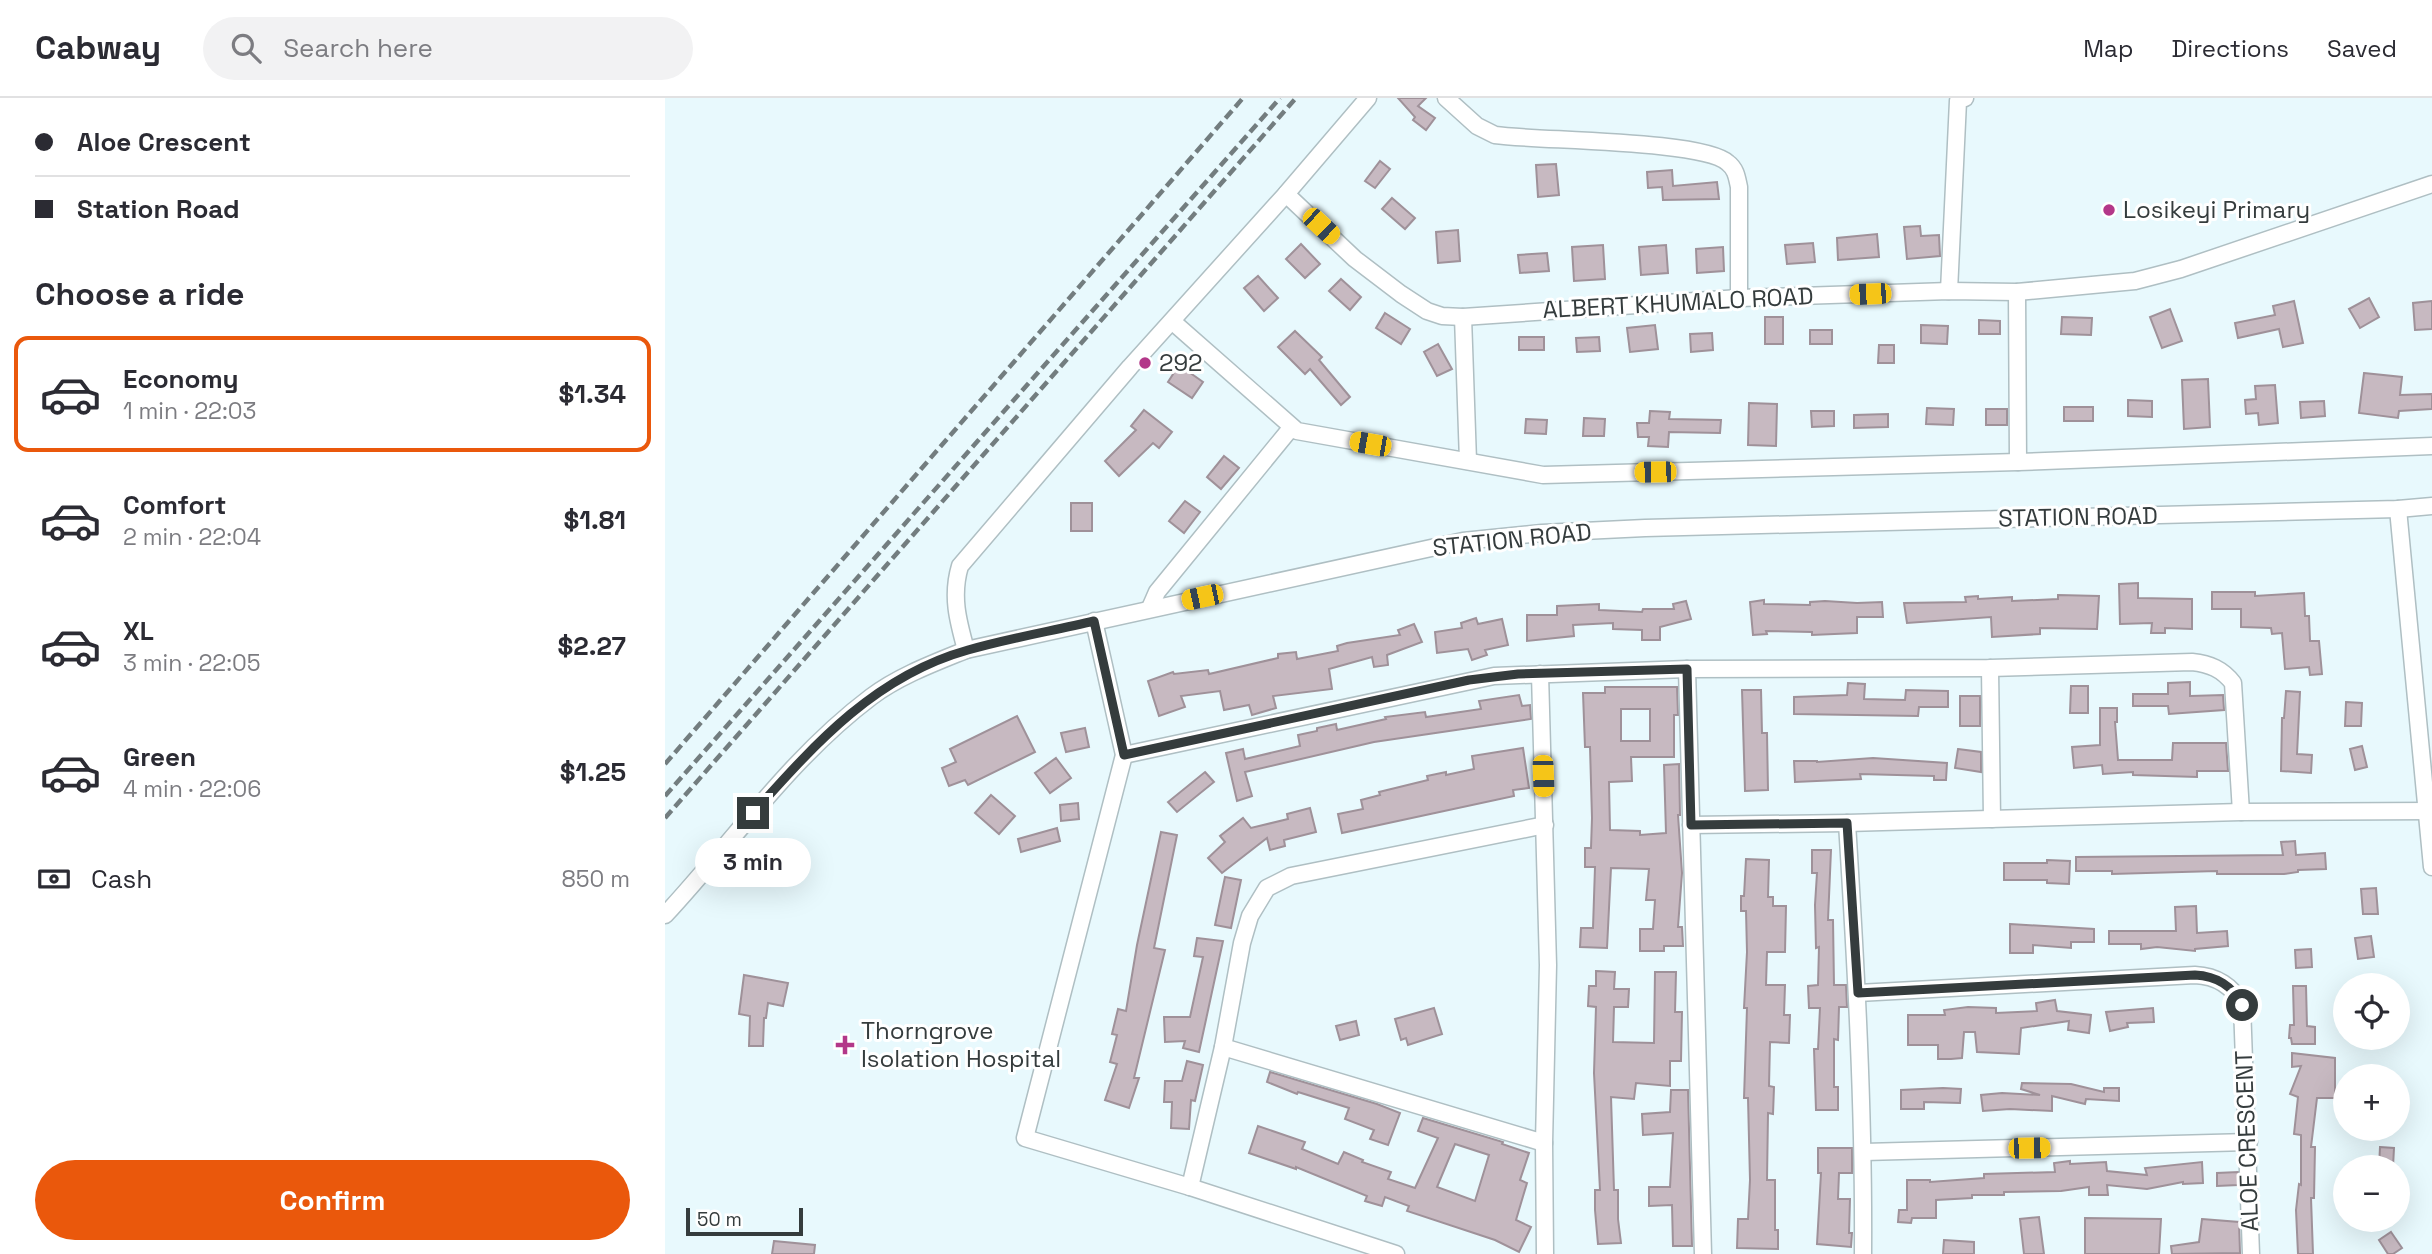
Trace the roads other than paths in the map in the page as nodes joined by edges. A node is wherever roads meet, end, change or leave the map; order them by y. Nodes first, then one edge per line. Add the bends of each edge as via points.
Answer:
1 (1369, 98) edge
2 (1446, 98) edge
3 (1957, 99) edge
4 (2432, 184) edge
5 (1286, 194) junction
6 (1949, 292) junction
7 (2017, 292) junction
8 (1739, 298) junction
9 (1462, 317) junction
10 (1173, 321) junction
11 (1291, 428) junction
12 (2432, 446) edge
13 (1468, 461) junction
14 (2018, 462) junction
15 (2432, 506) edge
16 (2398, 509) junction
17 (1150, 608) junction
18 (1094, 621) junction
19 (966, 650) junction
20 (1990, 668) junction
21 (1687, 669) junction
22 (1540, 674) junction
23 (1124, 755) junction
24 (2429, 811) edge
25 (2241, 812) junction
26 (1992, 819) junction
27 (1847, 823) junction
28 (1545, 825) junction
29 (1691, 825) junction
30 (2432, 867) edge
31 (665, 915) edge
32 (1858, 993) junction
33 (1223, 1047) junction
34 (2249, 1142) junction
35 (1544, 1143) junction
36 (1864, 1152) junction
37 (1190, 1187) junction
38 (1396, 1254) edge
39 (1545, 1254) edge
40 (1703, 1254) edge
41 (1863, 1254) edge
42 (2251, 1254) edge

1 - 5 street
2 - 8 street via 1477,126 1495,135 1656,146 1727,161 1739,187
3 - 6 street
4 - 7 street, ALBERT KHUMALO ROAD via 2135,281
5 - 9 street, ALBERT KHUMALO ROAD via 1401,294 1427,311
5 - 10 street
6 - 7 street, ALBERT KHUMALO ROAD
6 - 8 street, ALBERT KHUMALO ROAD
7 - 14 street
8 - 9 street, ALBERT KHUMALO ROAD
9 - 13 street
10 - 11 street
10 - 19 street via 960,566 956,616
11 - 13 street
11 - 17 street via 1157,592
12 - 14 street
13 - 14 street via 1543,475
15 - 16 street, STATION ROAD
16 - 17 street, STATION ROAD via 1542,533 1462,541
16 - 24 street
17 - 18 street, STATION ROAD
18 - 19 street, STATION ROAD
18 - 23 street
19 - 31 street, STATION ROAD via 893,683 826,733
20 - 21 street
20 - 25 street via 2192,662 2217,668 2232,683
20 - 26 street
21 - 22 street
21 - 29 street
22 - 23 street via 1469,680
22 - 28 street
23 - 37 street via 1025,1138
24 - 25 street
24 - 30 street
25 - 26 street
26 - 27 street
27 - 29 street
27 - 32 street
28 - 33 street via 1291,876 1267,888 1250,916 1242,943
28 - 35 street
29 - 40 street
32 - 34 street, ALOE CRESCENT via 2210,976 2235,993 2242,1005
32 - 36 street
33 - 35 street
33 - 37 street
34 - 36 street
34 - 42 street, ALOE CRESCENT
35 - 39 street
36 - 41 street
37 - 38 street

